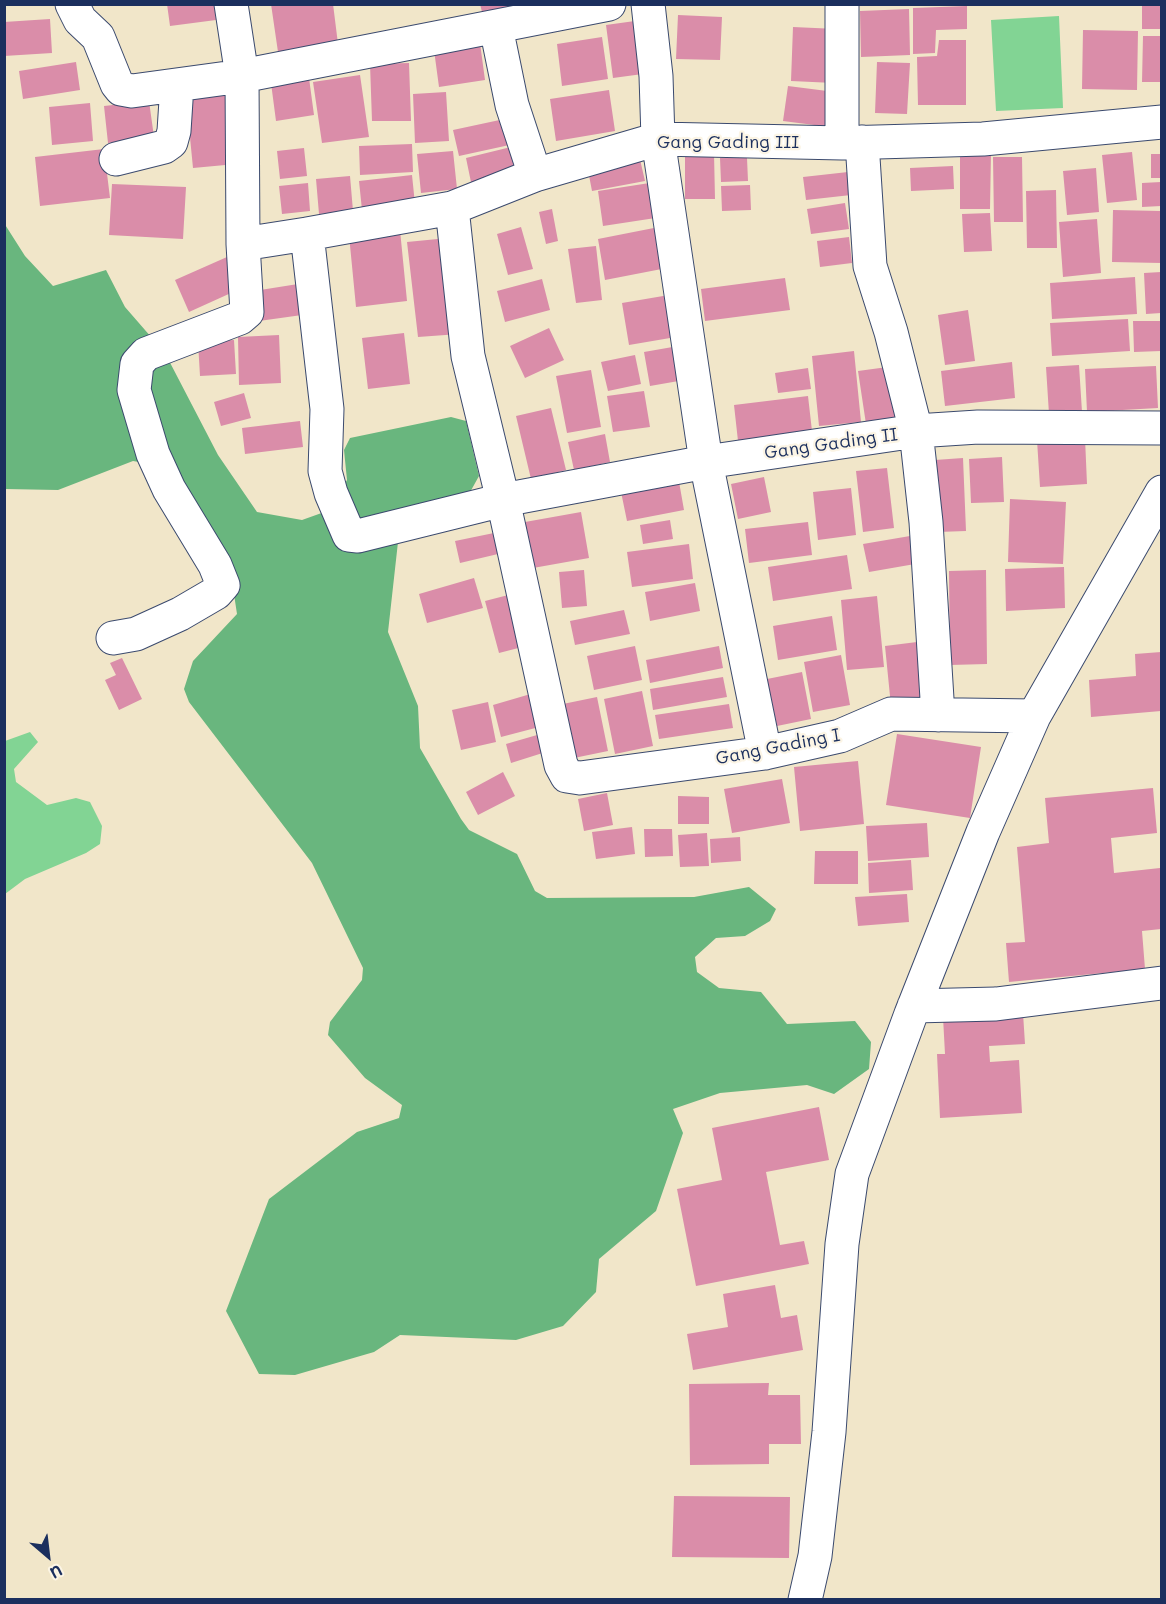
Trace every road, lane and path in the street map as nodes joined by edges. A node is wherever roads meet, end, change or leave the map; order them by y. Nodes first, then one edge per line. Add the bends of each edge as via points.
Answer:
1 (72, 4) edge
2 (231, 4) edge
3 (609, 4) edge
4 (648, 4) edge
5 (842, 4) edge
6 (496, 27) junction
7 (242, 76) junction
8 (177, 85) junction
9 (1161, 122) edge
10 (658, 139) junction
11 (852, 142) junction
12 (116, 159) dead end
13 (534, 175) junction
14 (452, 208) junction
15 (307, 234) junction
16 (243, 244) junction
17 (1161, 428) edge
18 (916, 431) junction
19 (706, 462) junction
20 (1161, 492) edge
21 (504, 500) junction
22 (113, 638) dead end
23 (938, 716) junction
24 (1034, 716) junction
25 (765, 753) junction
26 (1161, 983) edge
27 (914, 1006) junction
28 (805, 1599) edge

1 - 8 street via 80,20 98,37 121,89
2 - 7 street
3 - 6 street
4 - 10 street
5 - 11 street
6 - 7 street
6 - 13 street via 512,105
7 - 8 street
7 - 16 street
8 - 12 street via 171,142
9 - 11 street, Gang Gading III via 983,140
10 - 11 street, Gang Gading III
10 - 13 street, Gang Gading III
10 - 19 street
11 - 18 street via 870,266
13 - 14 street, Gang Gading III
14 - 15 street, Gang Gading III
14 - 21 street via 468,356
15 - 16 street, Gang Gading III
15 - 21 street, Gang Gading II via 327,409 325,471 347,534 358,536
16 - 22 street via 247,312 146,354 138,364 134,390 153,454 223,585 180,614 136,634
17 - 18 street, Gang Gading II
18 - 19 street, Gang Gading II
18 - 23 street
19 - 21 street, Gang Gading II
19 - 25 street
20 - 24 street
21 - 25 street, Gang Gading I via 561,765 567,777
23 - 24 street, Gang Gading I
23 - 25 street, Gang Gading I via 891,714 840,736
24 - 27 street
26 - 27 street via 996,1004
27 - 28 street via 852,1174 842,1244 829,1432 816,1545

